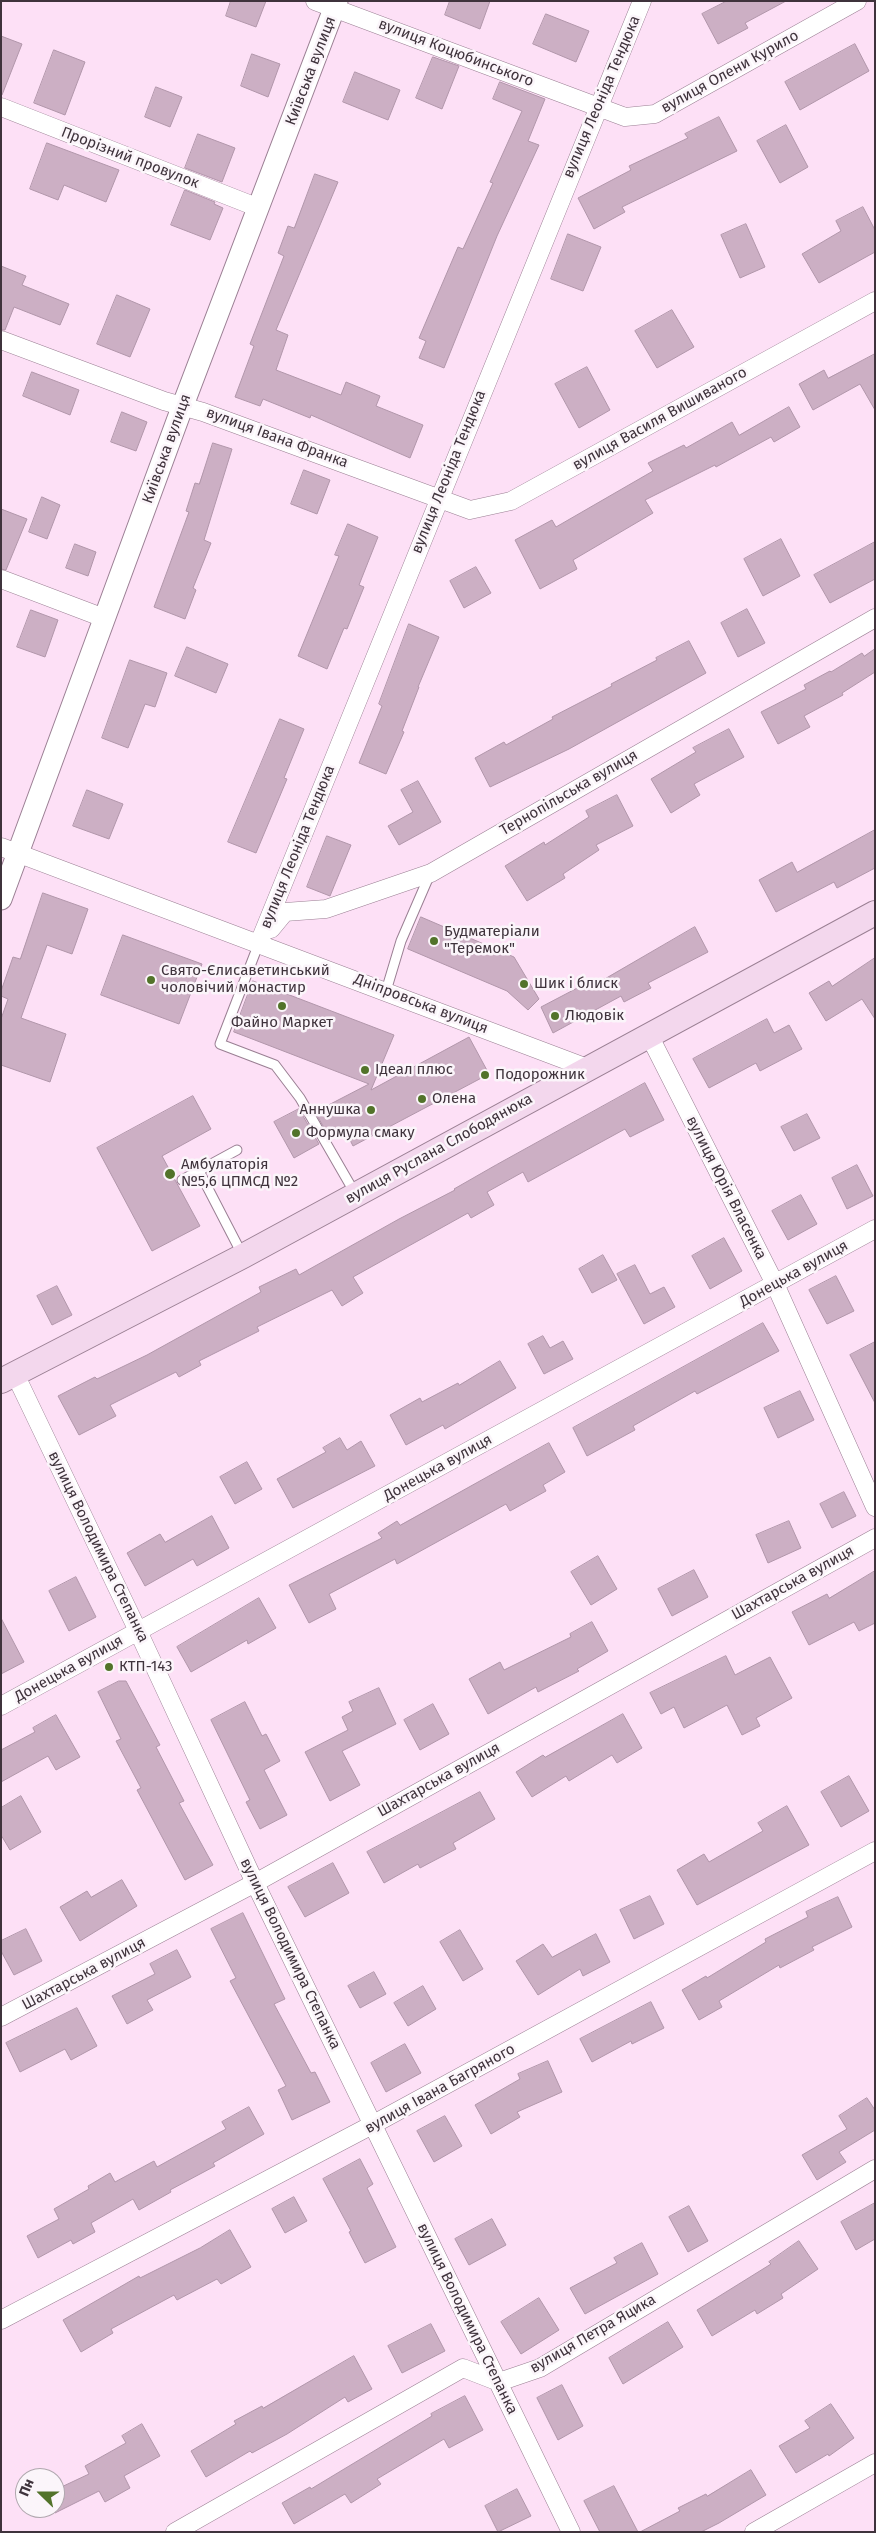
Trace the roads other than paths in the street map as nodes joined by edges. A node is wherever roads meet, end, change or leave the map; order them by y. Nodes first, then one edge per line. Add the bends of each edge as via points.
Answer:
1 (642, 1) edge
2 (857, 1) edge
3 (329, 4) edge
4 (1, 107) edge
5 (597, 107) junction
6 (259, 208) junction
7 (875, 301) edge
8 (1, 340) edge
9 (183, 405) junction
10 (439, 497) junction
11 (1, 579) edge
12 (104, 618) junction
13 (875, 618) edge
14 (10, 849) edge
15 (431, 873) junction
16 (1, 899) edge
17 (875, 913) edge
18 (259, 943) junction
19 (386, 991) junction
20 (650, 1035) junction
21 (587, 1068) junction
22 (237, 1150) dead end
23 (199, 1171) junction
24 (182, 1180) dead end
25 (356, 1196) junction
26 (875, 1229) edge
27 (243, 1256) junction
28 (775, 1284) junction
29 (8, 1377) edge
30 (875, 1507) edge
31 (875, 1538) edge
32 (138, 1631) junction
33 (1, 1706) edge
34 (875, 1852) edge
35 (255, 1883) junction
36 (1, 2017) edge
37 (372, 2125) junction
38 (875, 2169) edge
39 (1, 2320) edge
40 (499, 2382) junction
41 (875, 2463) edge
42 (175, 2532) edge
43 (571, 2532) edge
44 (754, 2532) edge

1 - 5 street, вулиця Леоніда Тендюка
2 - 5 street, вулиця Олени Курило via 655,114 625,117
3 - 5 street, вулиця Коцюбинського
3 - 6 street, Київська вулиця
4 - 6 street, Прорізний провулок
5 - 10 street, вулиця Леоніда Тендюка
6 - 9 street, Київська вулиця
7 - 10 street, вулиця Василя Вишиваного via 511,501 470,510
8 - 9 street, вулиця Івана Франка via 164,401
9 - 10 street, вулиця Івана Франка
9 - 12 street, Київська вулиця
10 - 18 street, вулиця Леоніда Тендюка
11 - 12 street
12 - 14 street, Київська вулиця
13 - 15 street, Тернопільська вулиця
14 - 16 street, Київська вулиця
14 - 18 street, Дніпровська вулиця
15 - 18 street, Тернопільська вулиця via 326,909 285,912
15 - 19 lane via 401,941
17 - 20 main road, вулиця Руслана Слободянюка
18 - 19 street, Дніпровська вулиця
18 - 25 lane via 220,1044 275,1065 300,1098
19 - 21 street, Дніпровська вулиця
20 - 21 main road, вулиця Руслана Слободянюка
20 - 28 street, вулиця Юрія Власенка
21 - 25 main road, вулиця Руслана Слободянюка
22 - 23 lane
23 - 24 lane
23 - 27 lane
25 - 27 main road, вулиця Руслана Слободянюка
26 - 28 street, Донецька вулиця
27 - 29 main road, вулиця Руслана Слободянюка
28 - 30 street, вулиця Юрія Власенка
28 - 32 street, Донецька вулиця
29 - 32 street, вулиця Володимира Степанка
31 - 35 street, Шахтарська вулиця
32 - 33 street, Донецька вулиця
32 - 35 street, вулиця Володимира Степанка
34 - 37 street, вулиця Івана Багряного
35 - 36 street, Шахтарська вулиця
35 - 37 street, вулиця Володимира Степанка
37 - 39 street, вулиця Івана Багряного
37 - 40 street, вулиця Володимира Степанка
38 - 40 street, вулиця Петра Яцика via 540,2368
40 - 42 street via 463,2368
40 - 43 street, вулиця Володимира Степанка
41 - 44 street

